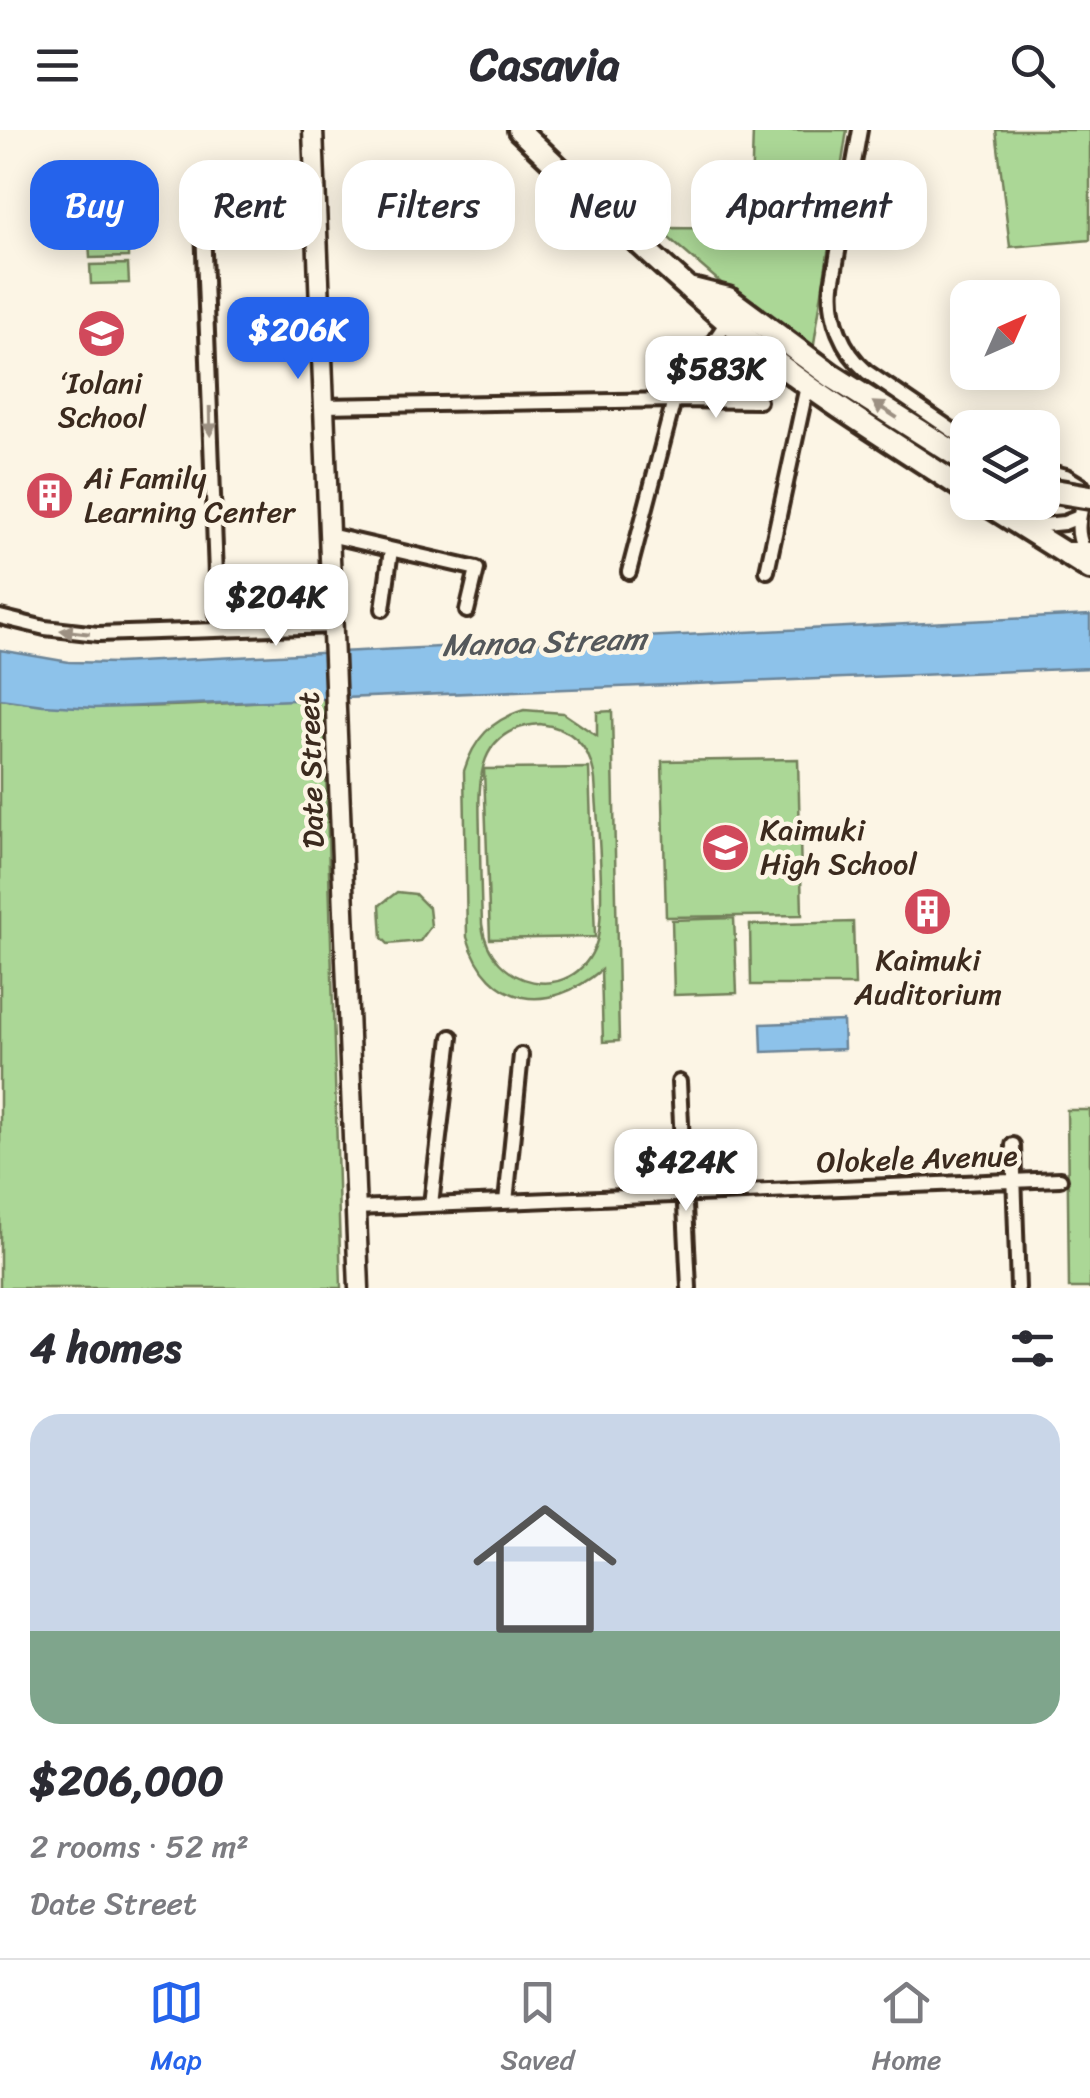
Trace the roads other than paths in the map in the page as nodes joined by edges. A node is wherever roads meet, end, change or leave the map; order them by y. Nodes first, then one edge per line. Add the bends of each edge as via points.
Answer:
1 (313, 130) edge
2 (860, 130) edge
3 (527, 133) edge
4 (314, 160) edge
5 (204, 250) edge
6 (317, 250) edge
7 (692, 290) junction
8 (727, 322) junction
9 (807, 386) junction
10 (674, 400) junction
11 (759, 402) dead end
12 (324, 406) junction
13 (950, 428) edge
14 (950, 451) edge
15 (1060, 474) edge
16 (950, 480) edge
17 (1060, 497) edge
18 (1084, 507) edge
19 (1010, 520) edge
20 (1020, 527) junction
21 (328, 535) junction
22 (391, 550) junction
23 (1085, 559) edge
24 (630, 572) dead end
25 (768, 572) dead end
26 (383, 610) dead end
27 (467, 611) dead end
28 (0, 617) edge
29 (218, 629) junction
30 (334, 636) junction
31 (451, 1036) dead end
32 (520, 1055) dead end
33 (678, 1082) dead end
34 (1013, 1146) dead end
35 (1060, 1179) dead end
36 (1014, 1180) junction
37 (685, 1193) junction
38 (506, 1202) junction
39 (431, 1204) junction
40 (356, 1208) junction
41 (360, 1288) edge
42 (690, 1288) edge
43 (1018, 1288) edge

1 - 4 street, Date Street
2 - 13 street via 831,300 839,333 852,360
3 - 7 main road
5 -> 29 street
6 - 12 street, Date Street
7 - 8 main road
14 -> 7 highway via 728,299
8 - 9 main road
8 - 10 street
9 - 16 main road
9 - 25 street
10 - 11 street
10 - 12 street
10 - 24 street
12 - 21 street, Date Street
15 - 18 street via 1082,486
17 - 18 highway, bridge
18 - 20 street via 1064,523
18 - 23 street via 1078,537
19 - 20 main road
20 - 23 main road
21 - 22 street
21 - 30 street, Date Street
22 - 26 street
22 - 27 street via 477,569
29 -> 28 street via 98,634
29 - 30 street
30 - 40 street, Date Street
31 - 39 street
32 - 38 street
33 - 37 street
34 - 36 street
35 - 36 street, Olokele Avenue
36 - 37 street, Olokele Avenue
36 - 43 street
37 - 38 street, Olokele Avenue
37 - 42 street
38 - 39 street, Olokele Avenue
39 - 40 street, Olokele Avenue
40 - 41 street, Date Street

